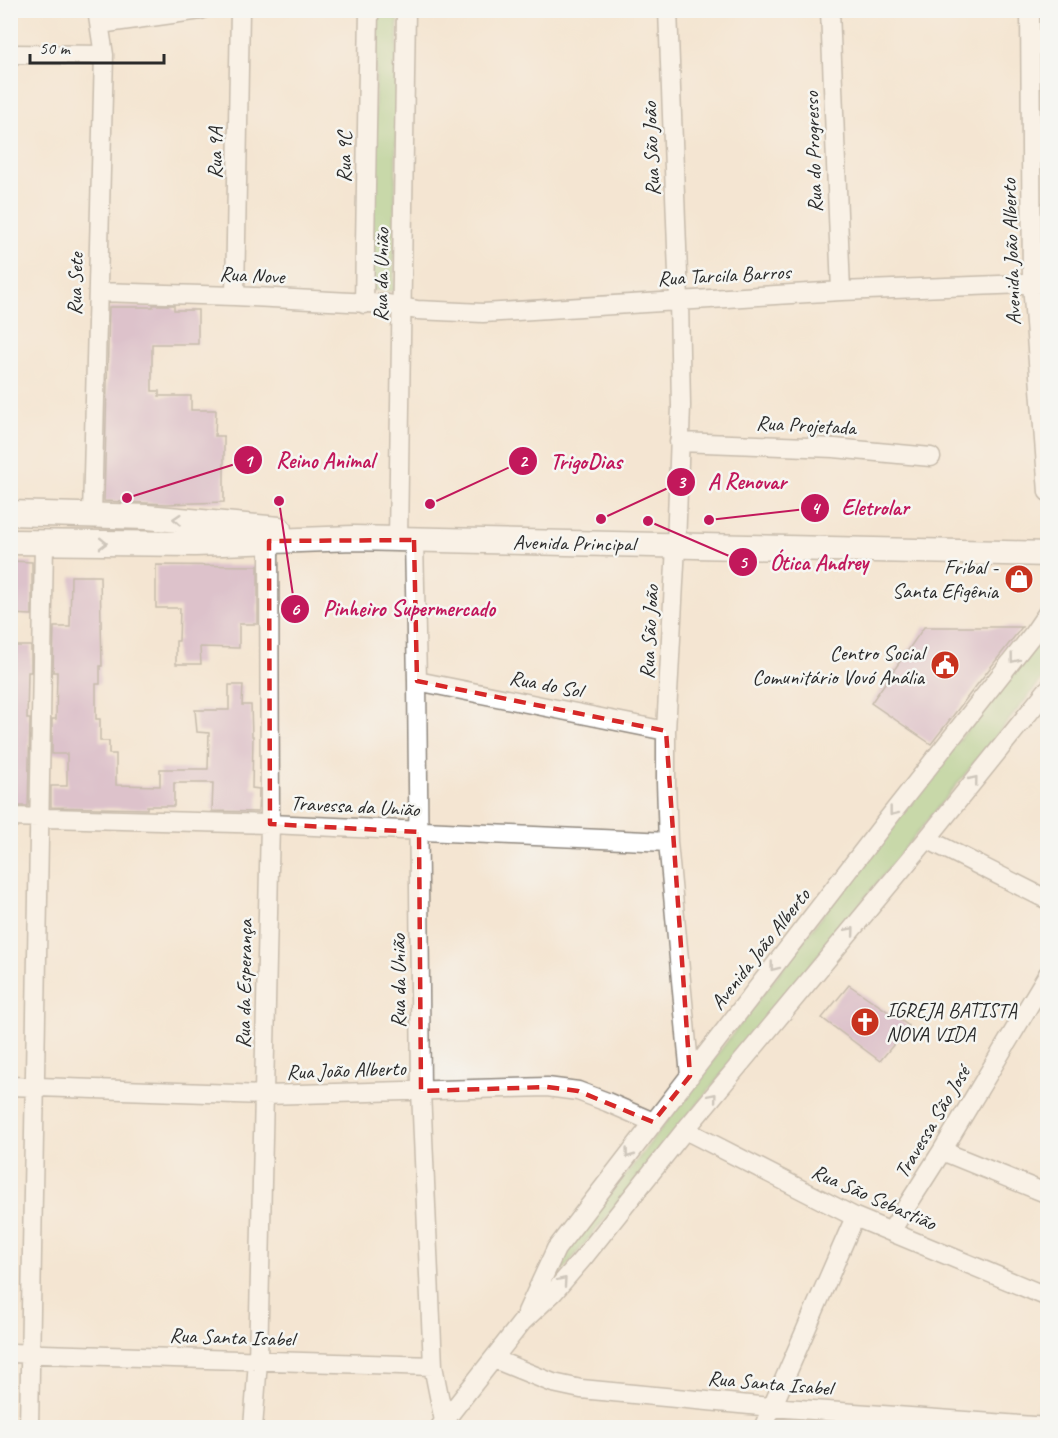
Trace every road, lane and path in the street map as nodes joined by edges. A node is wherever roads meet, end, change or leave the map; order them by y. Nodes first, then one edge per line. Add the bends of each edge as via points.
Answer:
1 (201, 10) edge
2 (240, 10) edge
3 (369, 10) edge
4 (406, 10) edge
5 (668, 10) edge
6 (830, 10) edge
7 (1030, 10) edge
8 (99, 17) edge
9 (10, 54) edge
10 (104, 55) junction
11 (1040, 284) edge
12 (842, 291) junction
13 (98, 292) junction
14 (235, 296) junction
15 (679, 300) junction
16 (364, 304) junction
17 (403, 308) junction
18 (679, 442) junction
19 (931, 457) dead end
20 (1047, 492) edge
21 (10, 513) edge
22 (92, 514) junction
23 (353, 538) junction
24 (406, 540) junction
25 (269, 541) junction
26 (10, 542) edge
27 (44, 543) junction
28 (676, 546) junction
29 (1047, 554) edge
30 (1047, 612) edge
31 (417, 681) junction
32 (1047, 689) edge
33 (666, 730) junction
34 (10, 817) edge
35 (39, 818) junction
36 (270, 824) junction
37 (419, 832) junction
38 (927, 839) junction
39 (668, 842) junction
40 (1047, 900) edge
41 (1047, 974) edge
42 (690, 1076) junction
43 (10, 1086) edge
44 (34, 1086) junction
45 (421, 1090) junction
46 (265, 1095) junction
47 (653, 1122) junction
48 (685, 1130) junction
49 (942, 1151) junction
50 (1047, 1194) edge
51 (855, 1217) junction
52 (891, 1231) junction
53 (1047, 1297) edge
54 (522, 1322) junction
55 (10, 1353) edge
56 (30, 1354) junction
57 (494, 1359) junction
58 (258, 1360) junction
59 (433, 1366) junction
60 (771, 1407) junction
61 (441, 1424) edge
62 (1047, 1427) edge
63 (28, 1428) edge
64 (253, 1428) edge
65 (763, 1428) edge

1 - 8 street
2 - 14 street, Rua 9A
3 - 16 street, Rua 9C
4 - 17 street, Rua da União
5 - 15 street, Rua São João
6 - 12 street, Rua do Progresso
7 - 11 street, Avenida João Alberto
8 - 10 street, Rua Sete
9 - 10 street
10 - 13 street, Rua Sete
11 - 12 street, Rua Tarcila Barros
11 - 20 street, Avenida João Alberto
12 - 15 street, Rua Tarcila Barros
13 - 14 street, Rua Nove
13 - 22 street, Rua Sete
14 - 16 street, Rua Nove
15 - 17 street, Rua Tarcila Barros via 483,313
15 - 18 street, Rua São João
16 - 17 street, Rua Nove
17 - 24 street, Rua da União
18 - 19 street, Rua Projetada via 834,448
18 - 28 street, Rua São João
21 - 22 main road, Avenida Principal
23 -> 22 main road, Avenida Principal via 236,524
23 - 24 main road, Avenida Principal
23 - 25 main road, Avenida Principal
24 - 28 main road, Avenida Principal
24 - 31 street, Rua da União
27 -> 25 main road, Avenida Principal
25 - 36 street, Rua da Esperança
26 - 27 main road, Avenida Principal
27 - 35 street
28 - 29 main road, Avenida Principal
28 - 33 street, Rua São João
30 -> 42 street, Avenida João Alberto via 1034,634
31 - 33 street, Rua do Sol
31 - 37 street, Rua da União
38 -> 32 street, Avenida João Alberto
33 - 39 street, Rua São João
34 - 35 street, Travessa da União
35 - 36 street, Travessa da União
35 - 44 street
36 - 37 street, Travessa da União
36 - 46 street, Rua da Esperança
37 - 39 street, Travessa da União
37 - 45 street, Rua da União
38 - 40 street
48 -> 38 street, Avenida João Alberto
39 - 42 street, Rua São João
41 - 49 street, Travessa São José
42 - 47 street, Avenida João Alberto
43 - 44 street, Rua João Alberto
44 - 46 street, Rua João Alberto
44 - 56 street
45 - 46 street, Rua João Alberto
45 - 47 street, Rua João Alberto via 547,1087 578,1091
45 - 59 street, Rua da União
46 - 58 street, Rua da Esperança
47 -> 54 street, Avenida João Alberto via 556,1249
48 - 51 street, Rua São Sebastião
54 -> 48 street, Avenida João Alberto via 584,1257
49 - 50 street
49 - 52 street, Travessa São José
51 - 52 street, Rua São Sebastião
51 - 60 street
52 - 53 street, Rua São Sebastião
54 - 57 street, Avenida João Alberto
55 - 56 street, Rua Santa Isabel
56 - 58 street, Rua Santa Isabel
56 - 63 street
57 - 60 street, Rua Santa Isabel via 553,1383 581,1389
57 - 61 street, Avenida João Alberto
58 - 59 street, Rua Santa Isabel
58 - 64 street, Rua da Esperança
59 - 61 street, Rua da União
60 - 62 street, Rua Santa Isabel
60 - 65 street

